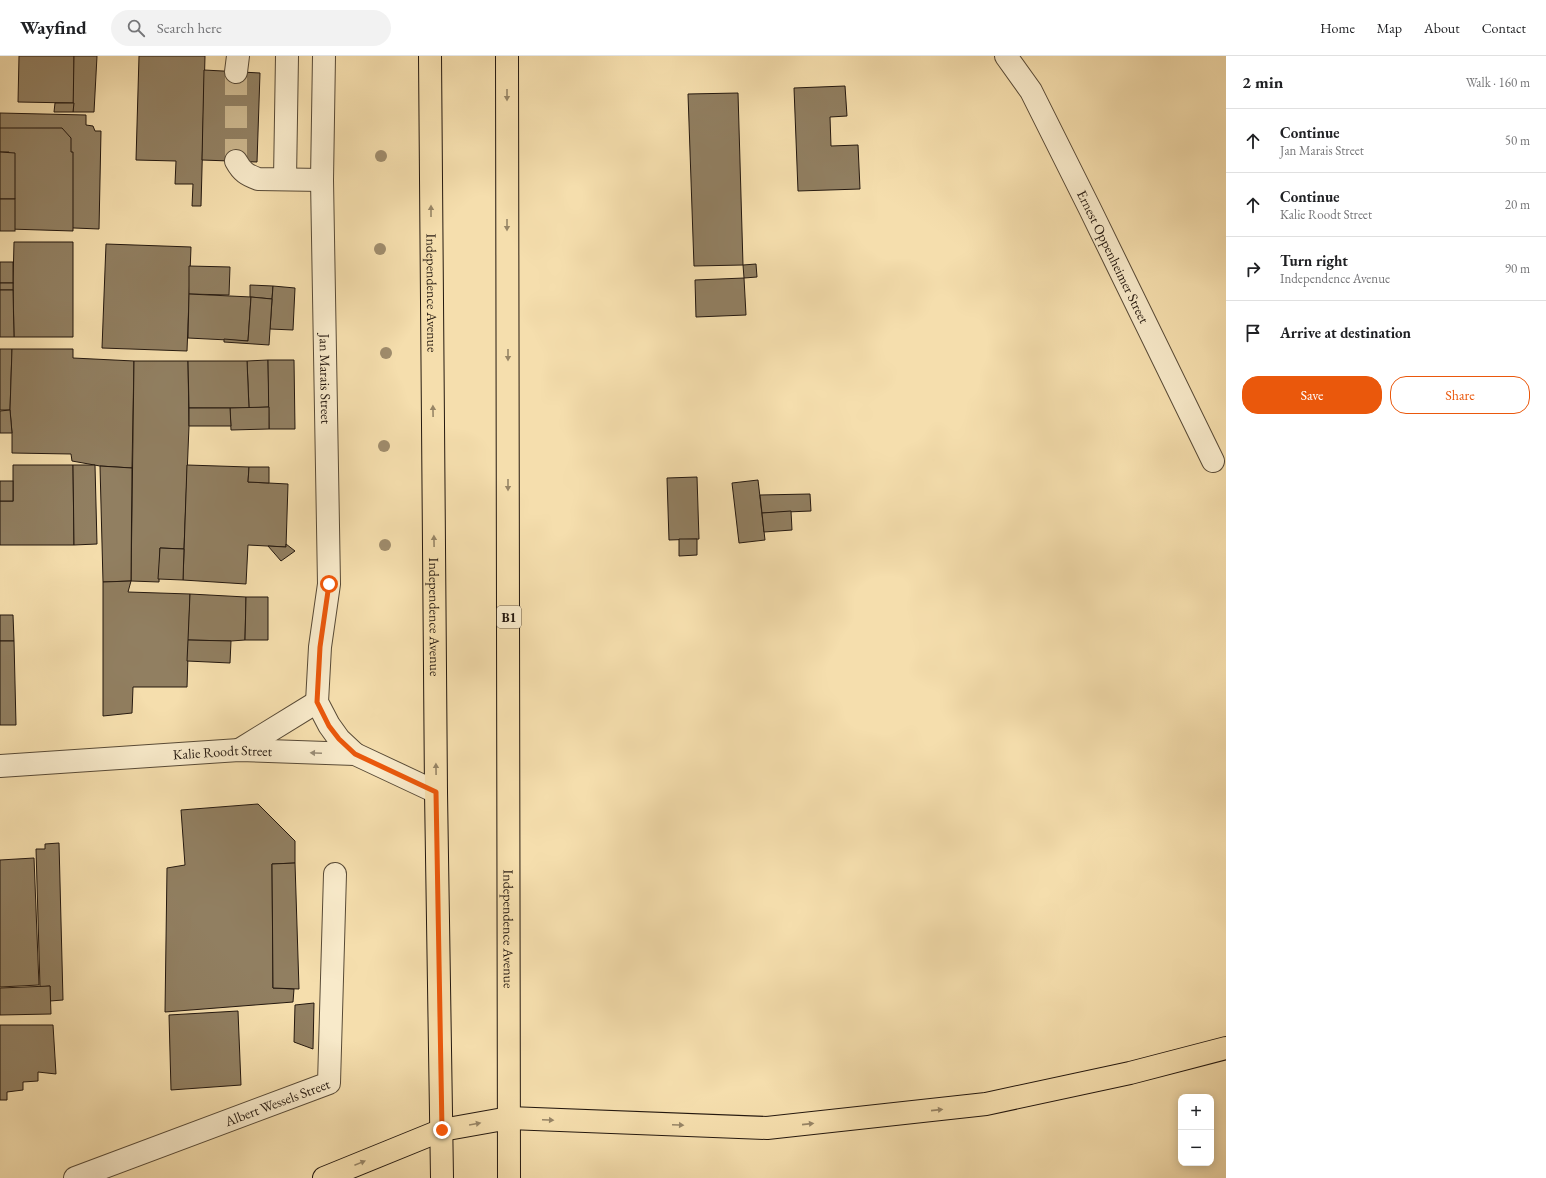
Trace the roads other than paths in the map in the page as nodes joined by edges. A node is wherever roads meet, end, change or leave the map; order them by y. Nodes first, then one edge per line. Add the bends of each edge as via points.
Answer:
1 (287, 56) edge
2 (324, 56) edge
3 (430, 56) edge
4 (507, 56) edge
5 (1006, 56) edge
6 (236, 161) tunnel mouth
7 (285, 179) junction
8 (322, 180) junction
9 (1213, 461) dead end
10 (317, 702) junction
11 (239, 750) junction
12 (355, 754) junction
13 (0, 766) edge
14 (436, 792) junction
15 (335, 874) dead end
16 (1226, 1048) edge
17 (509, 1118) junction
18 (442, 1130) junction
19 (75, 1178) edge
20 (324, 1178) edge
21 (442, 1178) edge
22 (509, 1178) edge

1 - 7 street
2 - 8 street, Jan Marais Street
14 -> 3 main road, Independence Avenue
4 -> 17 main road, Independence Avenue / B1
5 - 9 street, Ernest Oppenheimer Street via 1041,112
6 - 7 street via 241,170 249,176 258,179
7 - 8 street
8 - 10 street, Jan Marais Street via 329,584 320,647
10 - 11 street
10 - 12 street, Jan Marais Street via 329,726
12 -> 11 street, Kalie Roodt Street
11 - 13 street, Kalie Roodt Street
12 - 14 street, Kalie Roodt Street
14 - 18 main road, Independence Avenue
15 - 19 street, Albert Wessels Street via 329,1083
17 -> 16 main road via 767,1128 986,1104 1130,1073
18 -> 17 main road
17 - 22 main road, Independence Avenue / B1
20 -> 18 main road
18 - 21 main road, Independence Avenue

